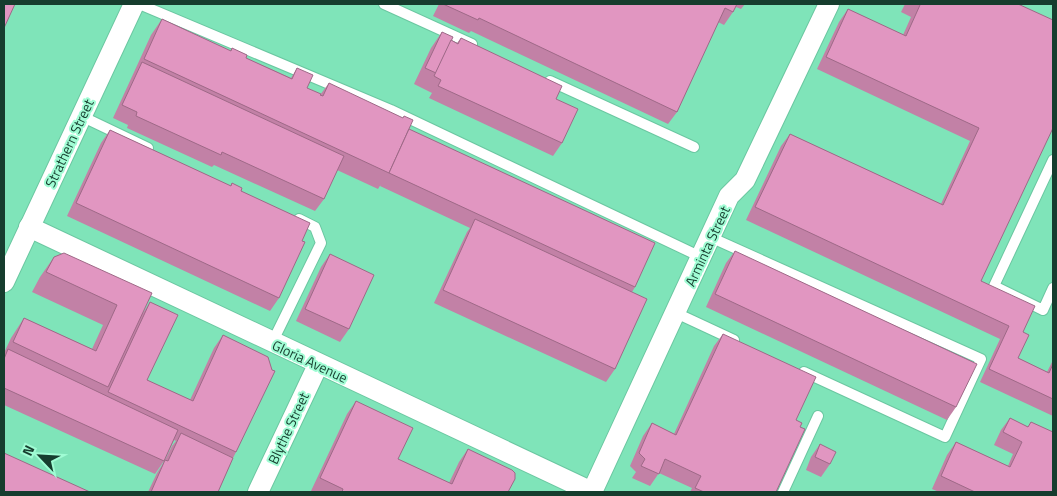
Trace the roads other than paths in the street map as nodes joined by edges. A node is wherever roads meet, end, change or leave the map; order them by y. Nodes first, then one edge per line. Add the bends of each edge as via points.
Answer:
1 (134, 4) edge
2 (139, 4) edge
3 (384, 4) edge
4 (829, 4) edge
5 (485, 50) edge
6 (537, 75) edge
7 (81, 116) junction
8 (694, 147) dead end
9 (154, 151) edge
10 (1053, 160) edge
11 (288, 214) edge
12 (29, 227) junction
13 (710, 238) junction
14 (701, 257) junction
15 (4, 282) edge
16 (1053, 288) edge
17 (676, 313) junction
18 (272, 343) junction
19 (748, 346) edge
20 (318, 365) junction
21 (792, 367) edge
22 (818, 416) dead end
23 (258, 492) edge
24 (592, 492) edge
25 (783, 492) edge

1 - 7 street, Strathern Street
2 - 14 lane via 391,110
3 - 5 lane
4 - 13 street, Arminta Street via 745,180 729,196
6 - 8 lane
7 - 9 lane
7 - 12 street, Strathern Street
10 - 16 lane via 994,286 1043,310
11 - 18 lane via 315,227 321,243
12 - 15 street, Strathern Street
12 - 18 street, Gloria Avenue
13 - 14 street, Arminta Street
13 - 21 lane via 981,359 945,437
14 - 17 street, Arminta Street
17 - 19 lane
17 - 24 street, Arminta Street
18 - 20 street, Gloria Avenue
20 - 23 street, Blythe Street
20 - 24 street, Gloria Avenue
22 - 25 lane

